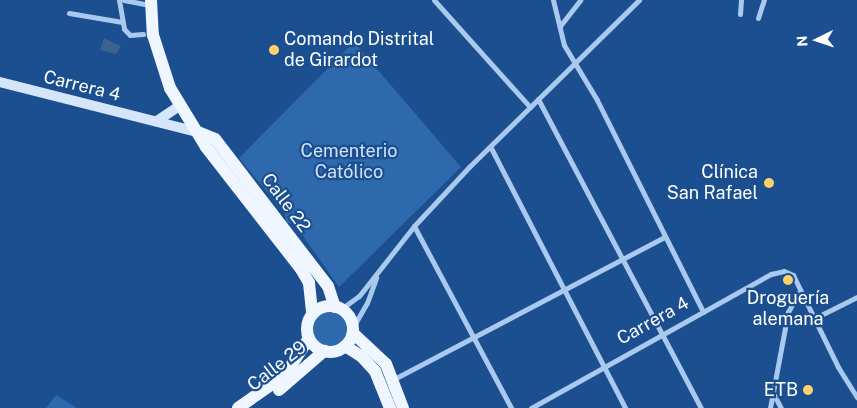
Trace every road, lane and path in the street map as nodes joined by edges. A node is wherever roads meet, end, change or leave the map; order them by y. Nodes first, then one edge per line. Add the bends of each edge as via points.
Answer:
1 (120, 0) edge
2 (124, 0) edge
3 (434, 0) edge
4 (553, 0) edge
5 (580, 0) edge
6 (639, 0) edge
7 (742, 0) edge
8 (764, 0) edge
9 (151, 3) edge
10 (69, 13) dead end
11 (740, 14) dead end
12 (758, 18) dead end
13 (122, 22) junction
14 (560, 26) junction
15 (143, 34) dead end
16 (574, 64) junction
17 (0, 82) edge
18 (538, 99) junction
19 (180, 106) junction
20 (530, 107) junction
21 (156, 121) junction
22 (198, 132) junction
23 (491, 148) junction
24 (414, 226) junction
25 (665, 237) junction
26 (622, 260) junction
27 (377, 275) junction
28 (564, 290) junction
29 (800, 290) junction
30 (857, 297) edge
31 (338, 308) junction
32 (703, 312) junction
33 (312, 314) junction
34 (815, 318) junction
35 (353, 330) junction
36 (664, 334) junction
37 (309, 338) junction
38 (474, 338) junction
39 (346, 346) junction
40 (324, 351) junction
41 (604, 367) junction
42 (394, 379) junction
43 (774, 395) junction
44 (857, 398) edge
45 (238, 408) edge
46 (252, 408) edge
47 (390, 408) edge
48 (403, 408) edge
49 (512, 408) edge
50 (531, 408) edge
51 (625, 408) edge
52 (701, 408) edge
53 (770, 408) edge
54 (781, 408) edge

1 - 13 street
2 - 9 street
3 - 20 street
4 - 14 street
5 - 14 street
6 - 16 street
7 - 11 street
8 - 12 street
9 - 19 main road, Calle 22 via 158,54
10 - 13 street
13 - 15 street via 130,35
14 - 16 street via 564,45
16 - 18 street
16 - 25 street via 597,100
17 - 21 street, Carrera 4
18 - 20 street
18 - 26 street
19 - 21 street
19 - 22 main road, Calle 22
20 - 23 street
21 - 22 street, Carrera 4
22 - 31 main road, Calle 22 via 215,139 328,286
22 - 33 main road, Calle 22 via 206,147 301,269 309,283
23 - 24 street
23 - 28 street
24 - 27 street
24 - 38 street
25 - 26 street
25 - 32 street
26 - 28 street
26 - 36 street
27 - 31 street via 359,296
27 - 35 street
28 - 38 street
28 - 41 street
29 - 32 street, Carrera 4 via 793,275 784,272 772,274
29 - 34 street
29 - 43 street via 788,312
30 - 34 street
31 - 33 main road via 323,307
31 - 35 main road via 349,317
32 - 36 street, Carrera 4
33 - 37 main road via 307,326
34 - 44 street
35 - 39 main road
35 - 42 main road via 386,364
36 - 41 street, Carrera 4
36 - 52 street
37 - 40 main road
37 - 45 main road, Calle 29 via 286,375
38 - 42 street
38 - 49 street
39 - 40 main road via 331,352
39 - 47 main road via 376,371
40 - 46 main road, Calle 29 via 293,380
41 - 50 street, Carrera 4
41 - 51 street
42 - 48 main road
43 - 53 street
43 - 54 street

